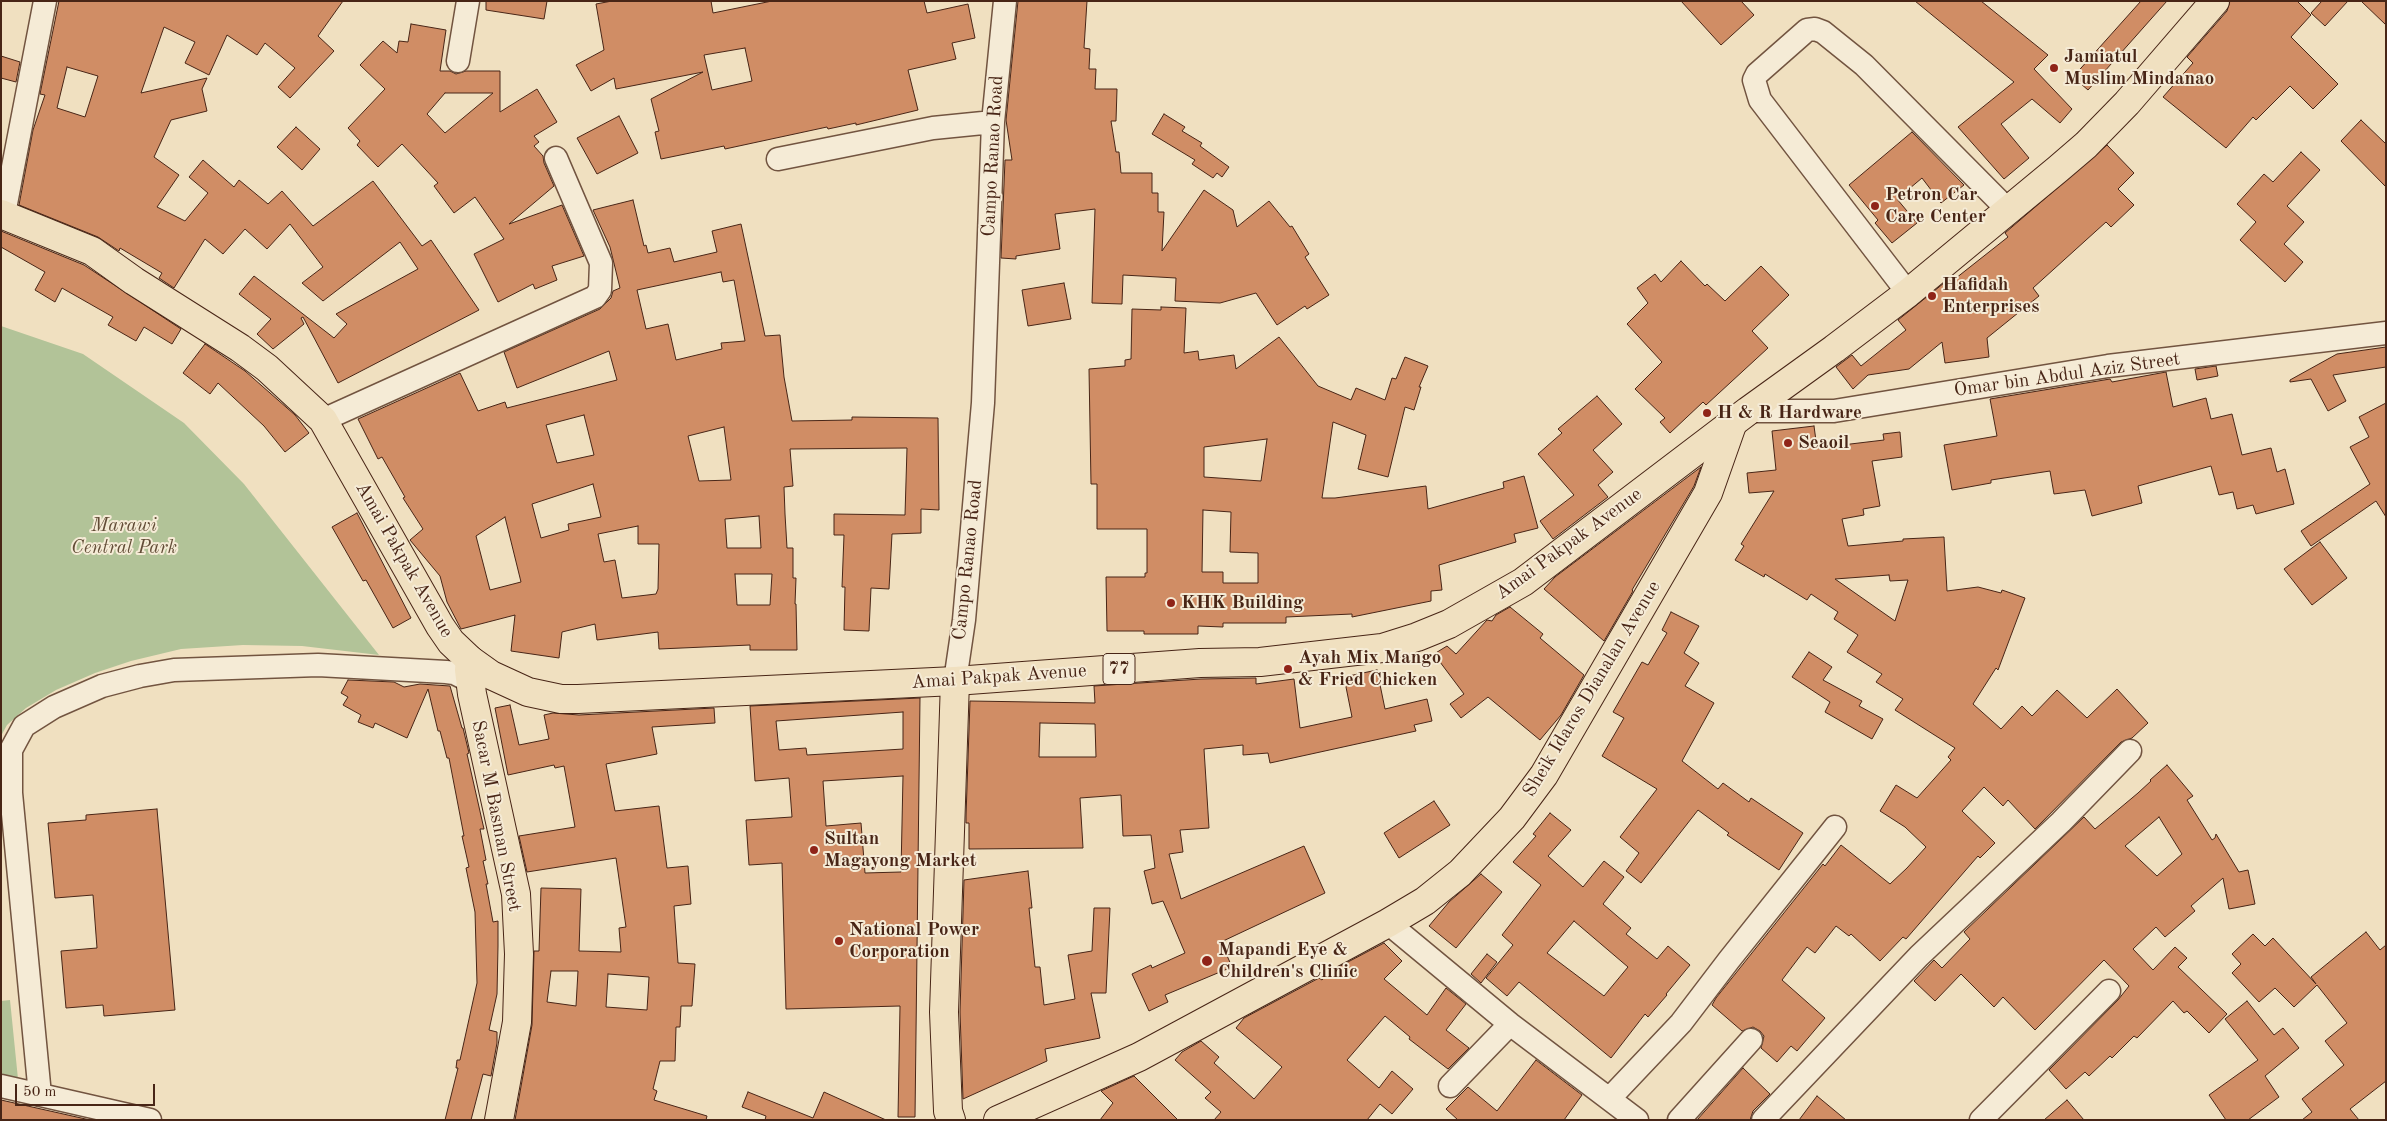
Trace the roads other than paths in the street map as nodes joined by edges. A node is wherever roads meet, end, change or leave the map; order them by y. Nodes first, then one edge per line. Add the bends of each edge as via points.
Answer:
1 (45, 1) edge
2 (468, 1) edge
3 (1005, 1) edge
4 (2215, 1) edge
5 (458, 61) dead end
6 (993, 122) junction
7 (556, 158) dead end
8 (778, 159) dead end
9 (2008, 210) junction
10 (2, 214) edge
11 (1908, 293) junction
12 (2386, 333) edge
13 (1741, 417) junction
14 (323, 420) junction
15 (470, 671) junction
16 (955, 680) junction
17 (2130, 751) dead end
18 (1836, 827) dead end
19 (1388, 923) junction
20 (2109, 991) dead end
21 (1510, 1024) junction
22 (1751, 1040) dead end
23 (1, 1086) edge
24 (1450, 1086) dead end
25 (40, 1095) junction
26 (1619, 1111) edge
27 (150, 1120) edge
28 (499, 1120) edge
29 (951, 1120) edge
30 (998, 1120) edge
31 (1679, 1120) edge
32 (1763, 1120) edge
33 (1981, 1120) edge

1 - 10 street
2 - 5 street
3 - 6 street, Campo Ranao Road
4 - 9 main road, Amai Pakpak Avenue / 77 via 2127,103 2086,145
6 - 8 street via 933,128
6 - 16 street, Campo Ranao Road via 983,403 964,620
7 - 14 street via 601,262 600,290 594,296
9 - 11 main road, Amai Pakpak Avenue / 77
9 - 11 street via 1864,65 1822,32 1807,30 1757,74 1754,80 1760,100
10 - 14 main road, Amai Pakpak Avenue / 77 via 92,251 240,348 267,368
11 - 13 main road, Amai Pakpak Avenue / 77
12 - 13 street, Omar bin Abdul Aziz Street via 2108,366 1834,411
13 - 16 main road, Amai Pakpak Avenue / 77 via 1523,582 1449,624 1417,637 1382,648 1260,662 1200,663
13 - 19 main road, Sheik Idaros Dianalan Avenue via 1705,499 1544,775 1512,818 1460,872 1425,901
14 - 15 main road, Amai Pakpak Avenue / 77 via 440,626
15 - 16 main road, Amai Pakpak Avenue / 77 via 561,699
15 - 25 street via 454,673 318,666 174,670 102,686 54,707 24,726 11,750 11,793
15 - 28 main road, Sacar M Basman Street via 516,894 519,954 517,1022
16 - 29 main road, Campo Ranao Road via 944,1012
17 - 32 street via 2061,822 1919,956
18 - 26 street via 1681,1023
19 - 21 street
19 - 30 main road, Sheik Idaros Dianalan Avenue via 1138,1057
20 - 33 street
21 - 24 street
21 - 26 street
22 - 31 street
23 - 25 street
25 - 27 street

